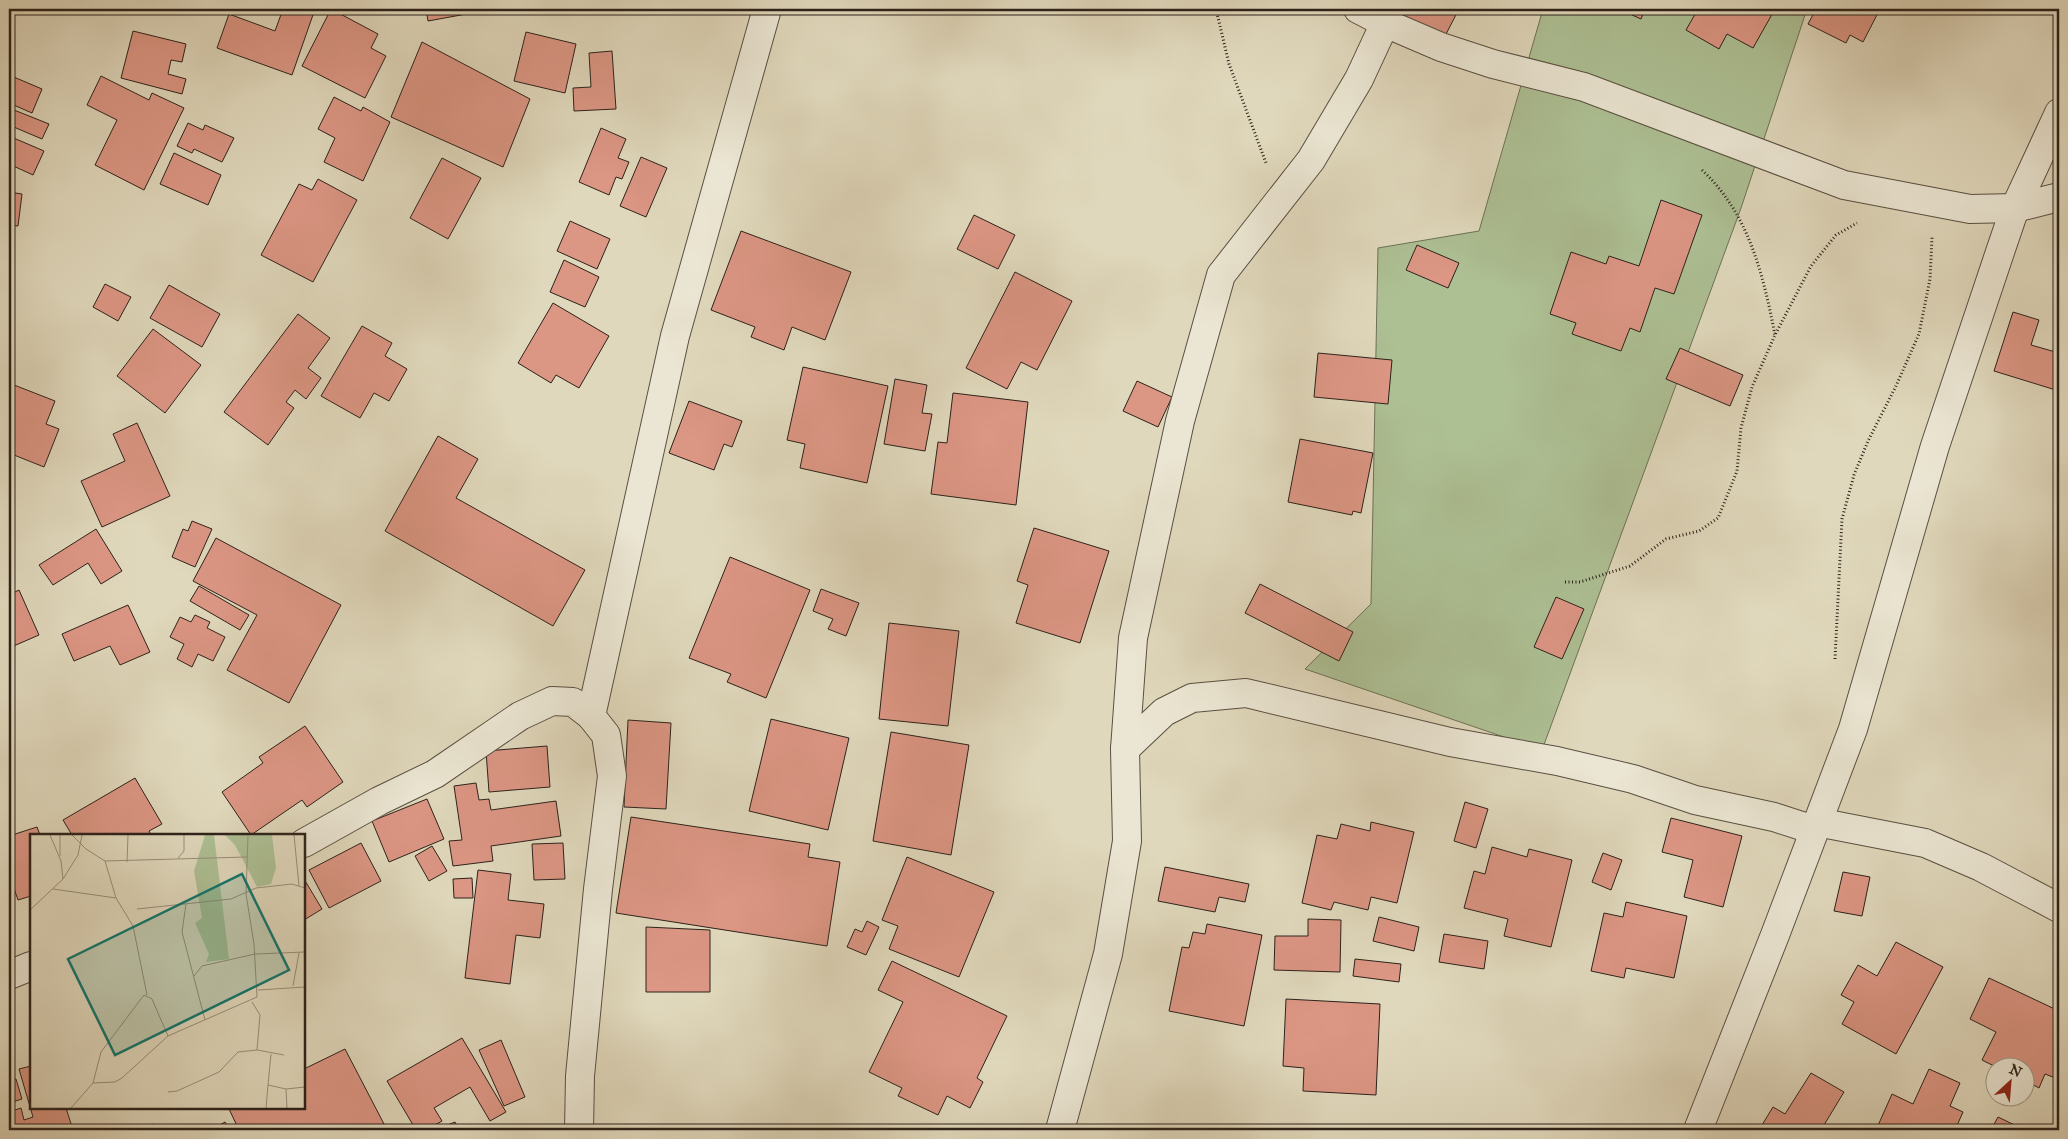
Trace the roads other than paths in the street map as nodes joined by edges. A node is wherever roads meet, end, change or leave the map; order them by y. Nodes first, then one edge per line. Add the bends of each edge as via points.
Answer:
1 (767, 9) edge
2 (1358, 9) edge
3 (1384, 23) junction
4 (2059, 113) edge
5 (2059, 197) edge
6 (2014, 208) junction
7 (591, 716) junction
8 (1125, 748) junction
9 (1816, 826) junction
10 (305, 843) edge
11 (2059, 908) edge
12 (30, 966) edge
13 (9, 975) edge
14 (579, 1130) edge
15 (1060, 1130) edge
16 (1698, 1130) edge

1 - 7 street via 675,336
2 - 3 street
3 - 6 street via 1493,64 1584,87 1844,185 1970,209
3 - 8 street via 1359,79 1311,160 1221,274 1180,421 1133,638
4 - 6 street
5 - 6 street
6 - 9 street via 1936,446 1852,729
7 - 10 street via 573,702 552,701 520,716 435,774 379,801
7 - 14 street via 606,735 612,776 586,1007
8 - 9 street via 1164,712 1192,698 1246,693 1450,742 1557,761 1633,779 1695,800
8 - 15 street via 1127,841 1121,879 1108,954
9 - 11 street via 1925,843
9 - 16 street
12 - 13 street

